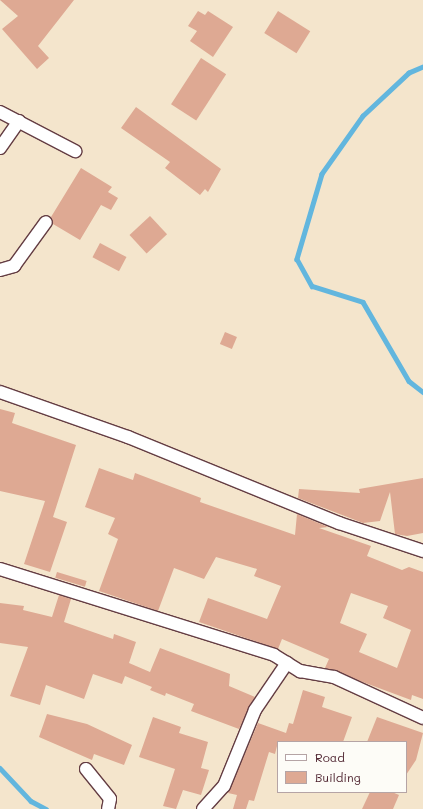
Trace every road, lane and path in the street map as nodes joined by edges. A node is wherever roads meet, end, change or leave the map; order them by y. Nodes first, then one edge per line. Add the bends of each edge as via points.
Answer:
1 (0, 112) edge
2 (19, 121) junction
3 (0, 148) edge
4 (75, 151) dead end
5 (46, 222) dead end
6 (0, 270) edge
7 (0, 392) edge
8 (423, 551) edge
9 (0, 569) edge
10 (287, 663) junction
11 (423, 718) edge
12 (86, 769) dead end
13 (112, 808) edge
14 (203, 809) edge

1 - 2 street
2 - 3 street
2 - 4 street
5 - 6 street via 14,266
7 - 8 street via 128,437 339,523
9 - 10 street via 274,655
10 - 11 street via 300,671 334,677
10 - 14 street via 255,710 224,786
12 - 13 street via 110,799

